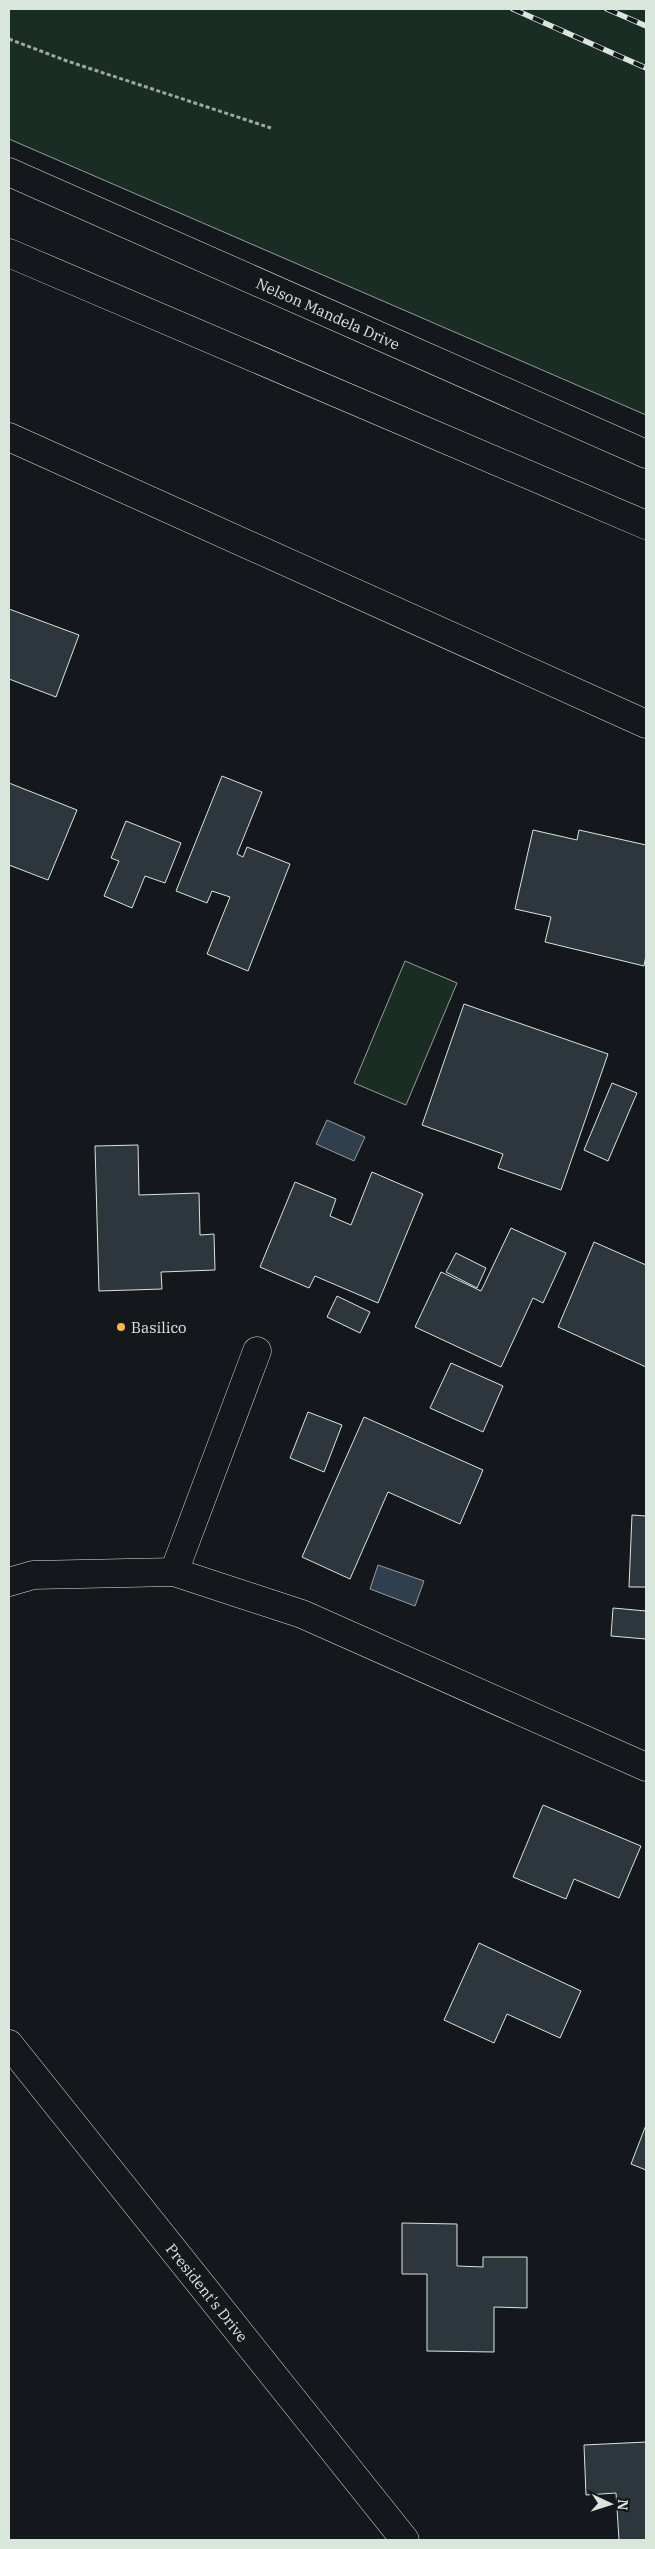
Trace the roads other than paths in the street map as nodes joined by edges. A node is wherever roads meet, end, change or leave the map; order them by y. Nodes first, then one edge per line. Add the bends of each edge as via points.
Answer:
1 (9, 172) edge
2 (9, 253) edge
3 (9, 437) edge
4 (646, 454) edge
5 (646, 525) edge
6 (646, 724) edge
7 (257, 1351) dead end
8 (174, 1572) junction
9 (9, 1582) edge
10 (646, 1767) edge
11 (9, 2044) edge
12 (404, 2540) edge

1 - 4 street, Nelson Mandela Drive
2 - 5 street
3 - 6 street
7 - 8 street
8 - 9 street via 33,1575
8 - 10 street via 302,1614
11 - 12 street, President's Drive

